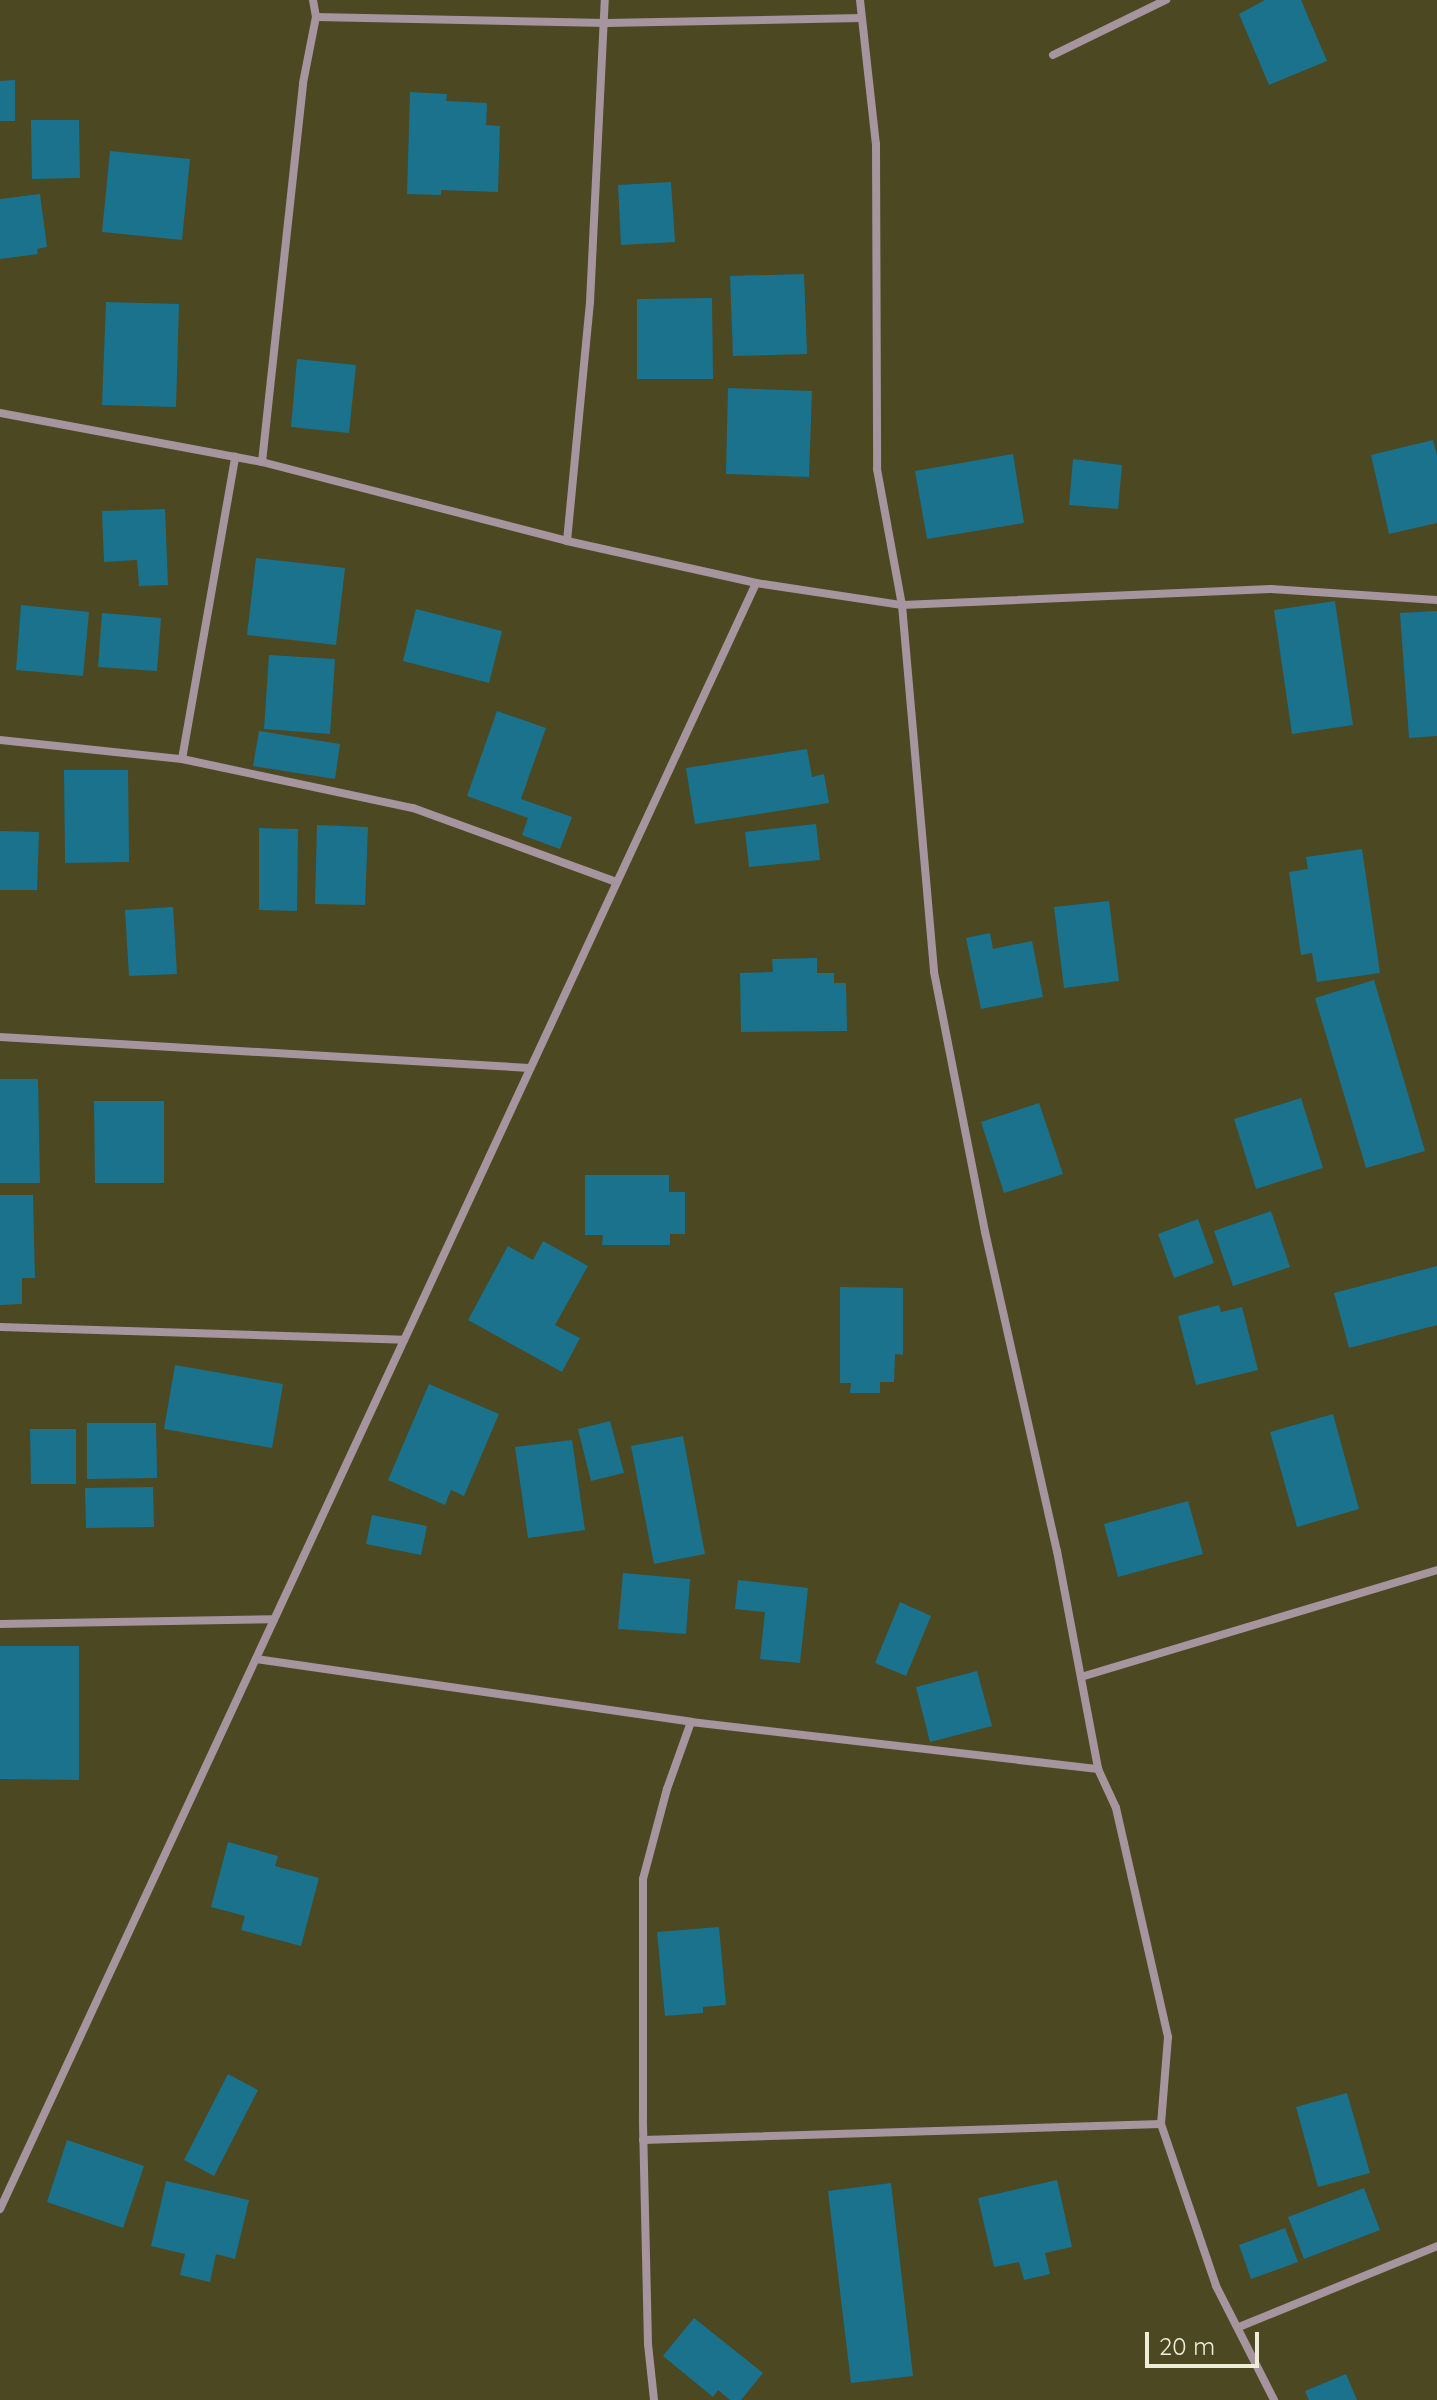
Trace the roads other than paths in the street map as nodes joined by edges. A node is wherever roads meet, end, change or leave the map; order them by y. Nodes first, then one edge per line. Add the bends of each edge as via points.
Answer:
1 (313, 0) edge
2 (605, 0) edge
3 (860, 0) edge
4 (1166, 0) edge
5 (316, 17) junction
6 (861, 18) junction
7 (606, 23) junction
8 (1053, 55) dead end
9 (0, 413) edge
10 (235, 457) junction
11 (262, 462) junction
12 (567, 541) junction
13 (756, 583) junction
14 (1437, 600) edge
15 (902, 605) junction
16 (0, 740) edge
17 (182, 759) junction
18 (616, 882) junction
19 (0, 1037) edge
20 (529, 1068) junction
21 (0, 1327) edge
22 (404, 1340) junction
23 (1437, 1570) edge
24 (274, 1619) junction
25 (0, 1624) edge
26 (256, 1659) junction
27 (1081, 1677) junction
28 (691, 1722) junction
29 (1098, 1769) junction
30 (1161, 2124) junction
31 (643, 2140) junction
32 (0, 2209) edge
33 (1437, 2246) edge
34 (1239, 2327) junction
35 (654, 2400) edge
36 (1274, 2400) edge

1 - 5 street
2 - 7 street
3 - 6 street
4 - 8 street
5 - 7 street
5 - 11 street via 303,83
6 - 7 street
6 - 15 street via 876,144 877,469
7 - 12 street via 590,302
9 - 10 street
10 - 11 street
10 - 17 street
11 - 12 street
12 - 13 street
13 - 15 street
13 - 18 street
14 - 15 street via 1271,589
15 - 27 street via 934,972
16 - 17 street
17 - 18 street via 413,808
18 - 20 street
19 - 20 street
20 - 22 street
21 - 22 street
22 - 24 street
23 - 27 street
24 - 25 street
24 - 26 street
26 - 28 street
26 - 32 street
27 - 29 street
28 - 29 street
28 - 31 street via 643,1879
29 - 30 street via 1116,1808 1168,2037
30 - 31 street
30 - 34 street via 1216,2286
31 - 35 street
33 - 34 street
34 - 36 street

